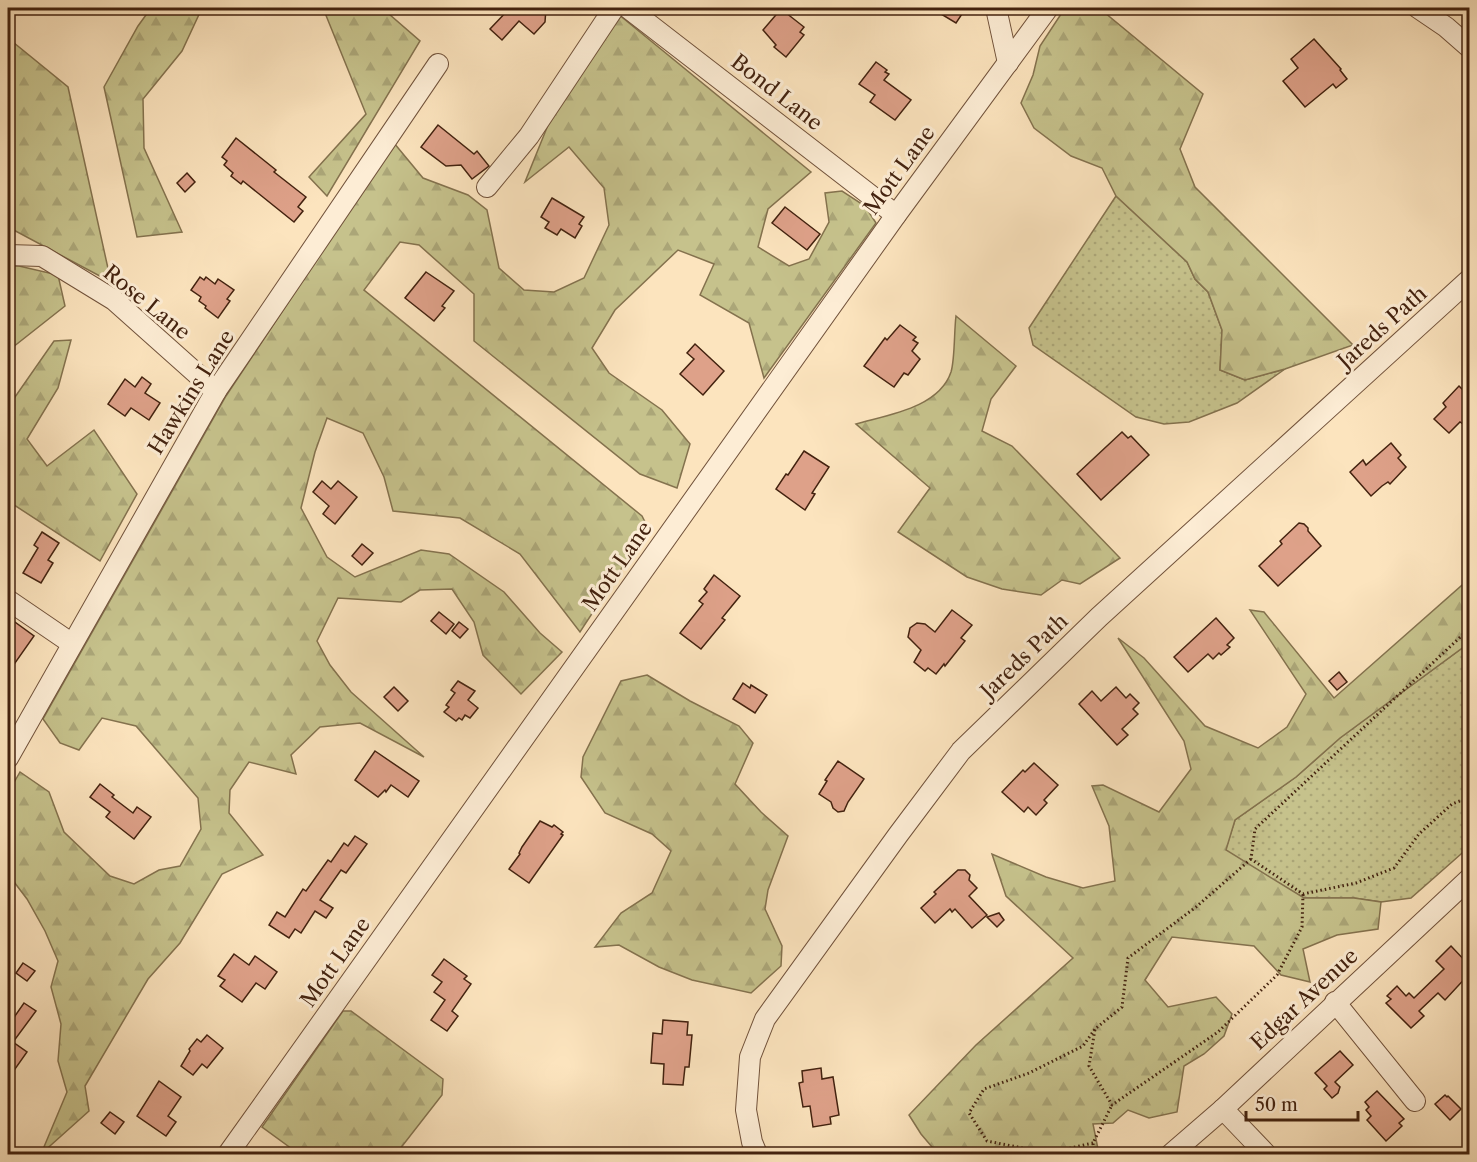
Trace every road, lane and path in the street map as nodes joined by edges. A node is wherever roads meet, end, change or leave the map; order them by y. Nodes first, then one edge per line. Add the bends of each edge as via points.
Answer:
1 (614, 8) edge
2 (628, 8) edge
3 (996, 8) edge
4 (1048, 8) edge
5 (1418, 8) edge
6 (1470, 48) edge
7 (1008, 63) junction
8 (438, 64) dead end
9 (487, 187) dead end
10 (896, 215) junction
11 (8, 255) edge
12 (1470, 279) edge
13 (216, 390) junction
14 (8, 600) edge
15 (1470, 628) edge
16 (72, 643) junction
17 (8, 758) edge
18 (1470, 797) edge
19 (1251, 859) junction
20 (1470, 878) edge
21 (1303, 894) junction
22 (1335, 1002) junction
23 (1095, 1029) junction
24 (1415, 1101) dead end
25 (1112, 1105) junction
26 (1223, 1108) junction
27 (1093, 1143) junction
28 (228, 1155) edge
29 (757, 1155) edge
30 (1094, 1155) edge
31 (1171, 1155) edge
32 (1266, 1155) edge

1 - 9 street via 529,136
2 - 10 street, Bond Lane
3 - 7 street
4 - 7 street, Mott Lane
5 - 6 street
7 - 10 street, Mott Lane
8 - 13 street, Hawkins Lane
10 - 28 street, Mott Lane
11 - 13 street, Rose Lane via 42,256 114,300
12 - 29 street, Jareds Path via 1099,617 961,751 765,1019 750,1057 746,1102
13 - 16 street, Hawkins Lane
14 - 16 street
15 - 19 path via 1255,828
16 - 17 street, Hawkins Lane
18 - 21 path via 1452,804 1419,834 1394,868 1356,883
19 - 21 path
19 - 23 path via 1128,958 1122,1007
20 - 22 street, Edgar Avenue
21 - 25 path via 1302,927 1277,975 1218,1032
22 - 24 street
22 - 26 street, Edgar Avenue
23 - 25 path via 1089,1066
23 - 27 path via 1083,1046 1029,1073 984,1089 969,1113 987,1140 1048,1153
25 - 27 path
26 - 31 street, Edgar Avenue
26 - 32 street
27 - 30 path

